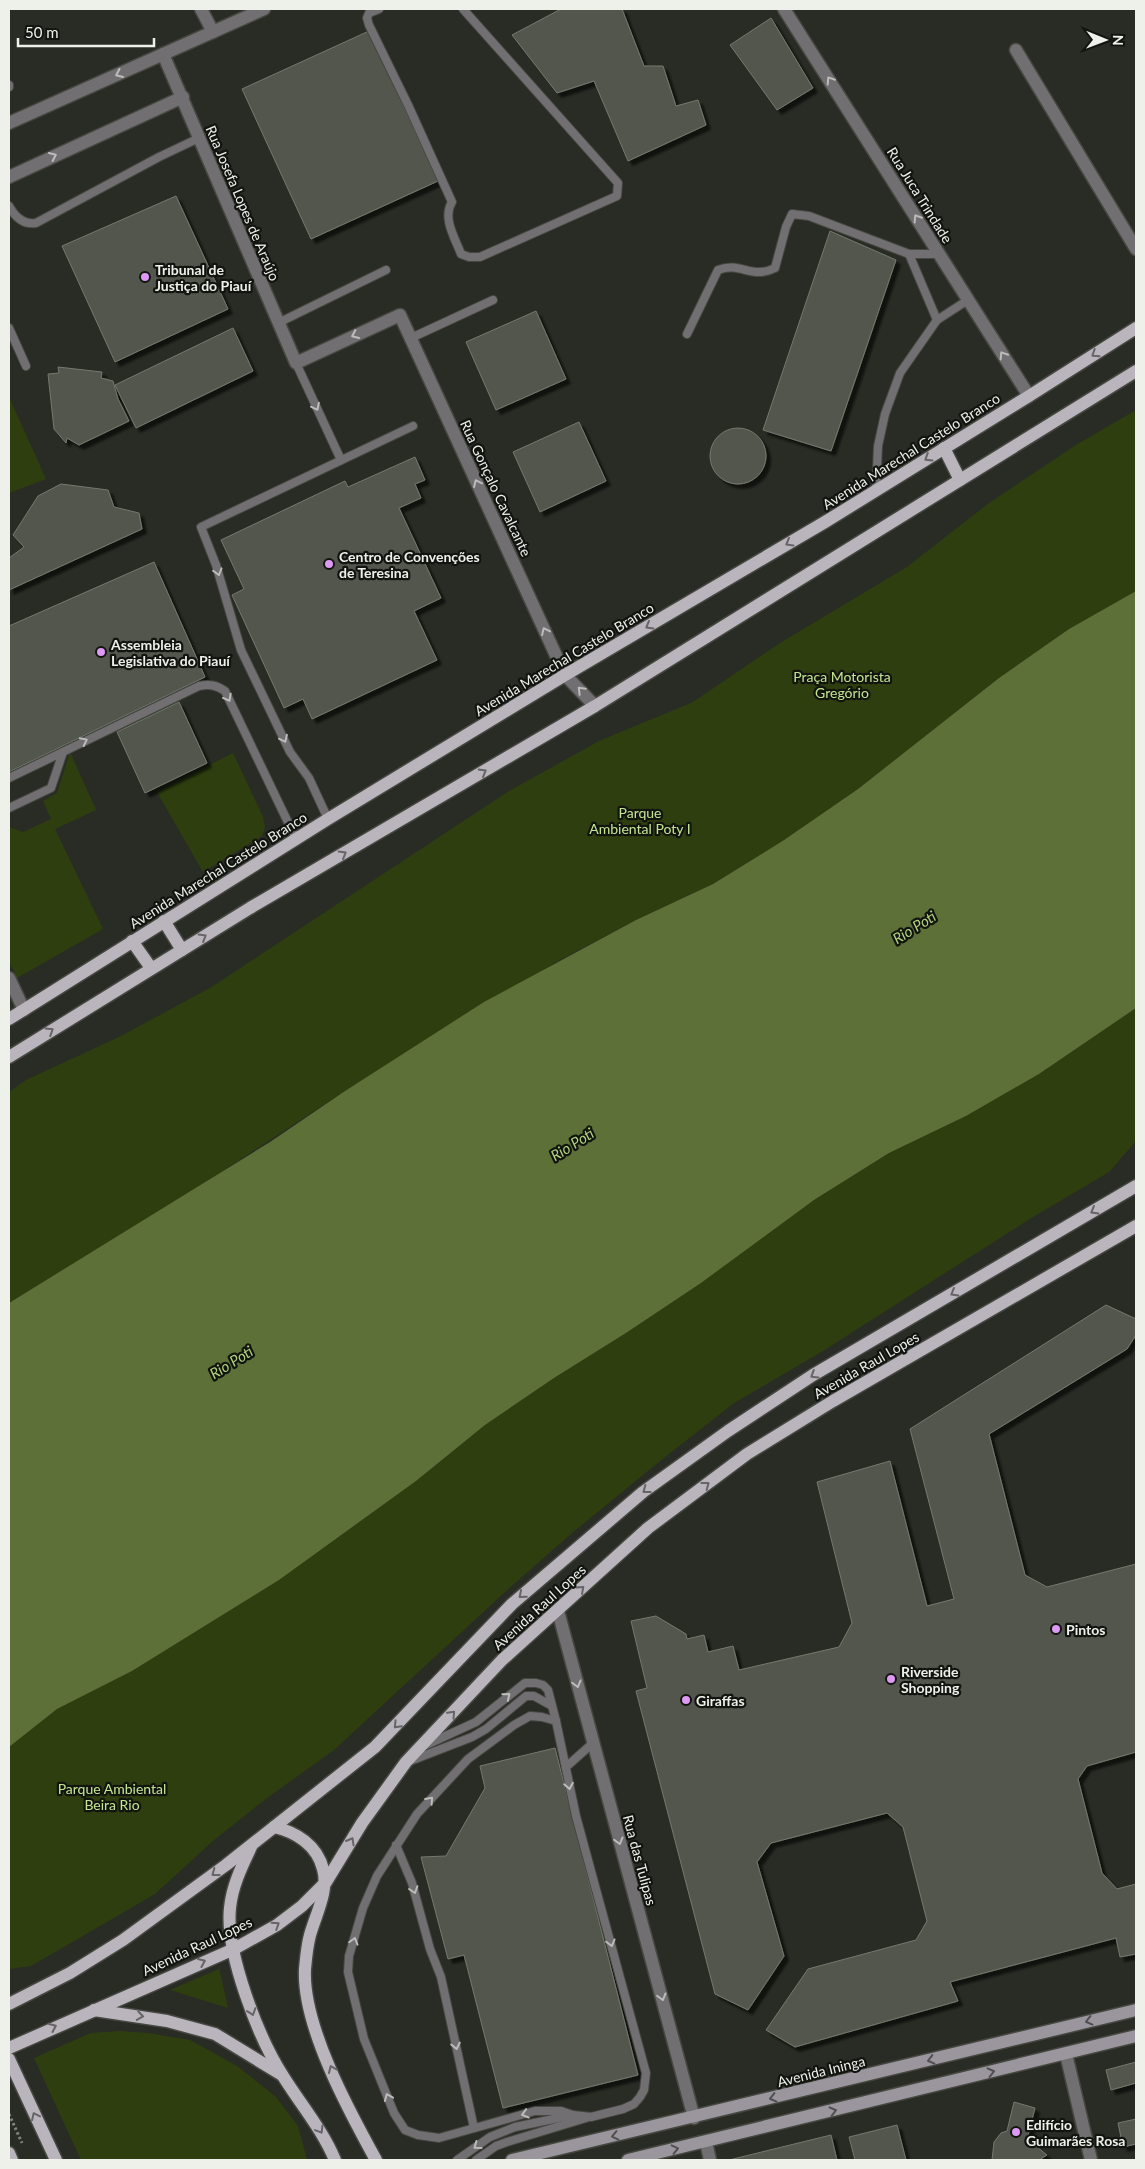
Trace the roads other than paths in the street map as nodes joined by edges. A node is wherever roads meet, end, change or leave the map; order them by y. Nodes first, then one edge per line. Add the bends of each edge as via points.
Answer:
1 (201, 9) edge
2 (264, 9) edge
3 (379, 9) edge
4 (463, 9) edge
5 (784, 9) edge
6 (213, 32) junction
7 (1016, 50) dead end
8 (163, 54) junction
9 (182, 97) junction
10 (9, 123) edge
11 (199, 138) junction
12 (9, 177) edge
13 (10, 210) edge
14 (1136, 249) edge
15 (909, 254) junction
16 (939, 254) junction
17 (386, 270) dead end
18 (493, 300) dead end
19 (968, 300) junction
20 (937, 320) junction
21 (278, 323) junction
22 (9, 328) edge
23 (1136, 328) edge
24 (687, 334) dead end
25 (411, 338) junction
26 (296, 363) junction
27 (26, 366) dead end
28 (1136, 371) edge
29 (1029, 396) junction
30 (413, 426) dead end
31 (944, 448) junction
32 (341, 460) junction
33 (960, 480) junction
34 (876, 490) junction
35 (565, 675) junction
36 (595, 706) junction
37 (63, 752) junction
38 (9, 778) edge
39 (9, 808) edge
40 (328, 819) junction
41 (296, 839) junction
42 (164, 921) junction
43 (132, 941) junction
44 (182, 950) junction
45 (151, 968) junction
46 (9, 978) edge
47 (24, 1010) junction
48 (9, 1019) edge
49 (9, 1057) edge
50 (1136, 1186) edge
51 (1136, 1226) edge
52 (558, 1611) junction
53 (552, 1706) junction
54 (556, 1721) junction
55 (593, 1743) junction
56 (421, 1747) junction
57 (406, 1762) junction
58 (566, 1767) junction
59 (274, 1827) junction
60 (252, 1844) junction
61 (396, 1844) junction
62 (326, 1882) junction
63 (234, 1949) junction
64 (9, 2004) edge
65 (92, 2010) junction
66 (1136, 2010) edge
67 (1136, 2036) edge
68 (9, 2048) edge
69 (1066, 2054) junction
70 (9, 2059) edge
71 (282, 2076) junction
72 (573, 2115) junction
73 (591, 2117) junction
74 (694, 2118) junction
75 (474, 2128) junction
76 (706, 2142) junction
77 (9, 2153) edge
78 (12, 2160) edge
79 (56, 2160) edge
80 (335, 2160) edge
81 (376, 2160) edge
82 (457, 2160) edge
83 (476, 2160) edge
84 (512, 2160) edge
85 (628, 2160) edge
86 (710, 2160) edge
87 (1091, 2160) edge

1 - 6 street
2 - 6 street
3 - 4 lane via 370,13 367,18 369,25 452,202 447,216 461,254 469,258 480,257 617,196 619,188 618,183
16 -> 5 street, Rua Juca Trindade
6 - 8 street
7 - 14 street
8 - 9 street, Rua Josefa Lopes de Araújo
8 -> 10 street
9 - 11 street, Rua Josefa Lopes de Araújo
12 -> 9 street
11 - 13 lane via 36,223 20,221
11 - 21 street, Rua Josefa Lopes de Araújo
15 - 16 lane
15 - 20 lane
15 - 24 lane via 809,216 792,214 775,268 755,273 726,266 718,270
16 - 19 street, Rua Juca Trindade
17 - 21 lane
18 - 25 lane
19 - 20 lane
29 -> 19 street, Rua Juca Trindade
20 - 34 lane via 900,373 885,414 878,446
21 - 26 street, Rua Josefa Lopes de Araújo
22 - 27 lane
23 -> 29 main road, Avenida Marechal Castelo Branco
25 -> 26 street, Rua Gonçalo Cavalcante via 399,315
35 -> 25 street, Rua Gonçalo Cavalcante
26 -> 32 lane
28 - 33 main road
29 - 31 main road, Avenida Marechal Castelo Branco
30 - 32 lane
31 - 33 main road
31 -> 34 main road, Avenida Marechal Castelo Branco
32 -> 40 lane via 201,527 216,565 241,650 290,752 309,778
33 - 36 main road
34 -> 35 main road, Avenida Marechal Castelo Branco
36 -> 35 street, Rua Gonçalo Cavalcante
35 - 40 main road, Avenida Marechal Castelo Branco
44 -> 36 main road
37 - 38 lane
37 - 39 lane via 51,788
37 -> 41 lane via 199,686 218,686 225,692
40 - 41 main road, Avenida Marechal Castelo Branco
41 - 42 main road, Avenida Marechal Castelo Branco
42 - 43 main road, Avenida Marechal Castelo Branco
42 - 44 main road
43 - 45 main road
43 - 47 main road, Avenida Marechal Castelo Branco
44 - 45 main road
49 -> 45 main road
46 - 47 street
47 - 48 main road, Avenida Marechal Castelo Branco
50 -> 59 main road, Avenida Raul Lopes via 813,1375 643,1492 512,1604 375,1747
52 -> 51 main road, Avenida Raul Lopes via 648,1528 747,1454
52 -> 55 street, Rua das Tulipas
56 -> 52 main road, Avenida Raul Lopes via 502,1660
53 - 54 lane
56 -> 53 lane via 476,1722 525,1683 543,1685 548,1690
53 - 57 lane via 534,1696 526,1696 472,1737
54 - 58 lane
61 -> 54 lane via 417,1814 468,1759 530,1716
55 - 58 lane
55 -> 74 street, Rua das Tulipas
56 - 57 main road, Avenida Raul Lopes
62 -> 57 main road, Avenida Raul Lopes via 362,1823
58 -> 73 lane via 576,1816 646,2073 644,2090 634,2104
59 - 60 main road, Avenida Raul Lopes
59 - 62 main road via 288,1830 308,1843 323,1867
60 - 63 main road via 231,1901 229,1919
60 -> 64 main road, Avenida Raul Lopes via 123,1940 70,1973
61 -> 75 lane via 412,1883 441,1977
75 -> 61 lane via 439,2138 405,2130 394,2113 364,2039 348,1972 349,1956 376,1876
63 -> 62 main road, Avenida Raul Lopes via 277,1925
81 -> 62 main road via 352,2117 306,2001 309,1938
65 -> 63 main road, Avenida Raul Lopes
63 -> 71 main road via 255,2021
68 -> 65 main road, Avenida Raul Lopes
65 -> 71 main road via 167,2021 215,2034
66 -> 74 main road, Avenida Ininga
67 - 69 main road
76 -> 69 main road
69 - 87 street
79 -> 70 main road
71 -> 80 main road via 307,2110
72 - 73 lane
72 -> 75 lane via 549,2110
72 -> 82 lane via 501,2132
73 - 83 lane via 496,2146
74 -> 84 main road, Avenida Ininga
85 -> 76 main road
76 - 86 street
77 - 78 main road

